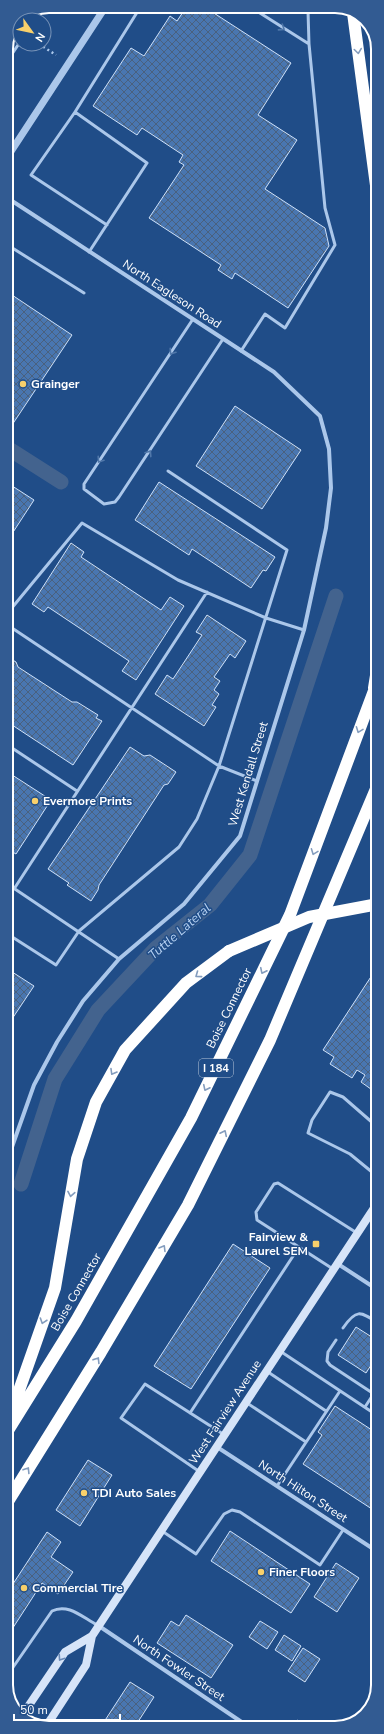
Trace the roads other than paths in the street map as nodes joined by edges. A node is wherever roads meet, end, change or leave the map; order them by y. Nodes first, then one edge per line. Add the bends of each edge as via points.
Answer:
1 (101, 13) edge
2 (137, 13) edge
3 (260, 13) edge
4 (308, 13) edge
5 (354, 19) edge
6 (309, 44) junction
7 (75, 112) junction
8 (13, 148) edge
9 (371, 148) edge
10 (13, 202) edge
11 (107, 225) junction
12 (13, 247) edge
13 (90, 252) junction
14 (84, 293) dead end
15 (193, 319) junction
16 (224, 339) junction
17 (241, 351) junction
18 (320, 416) joint
19 (168, 471) dead end
20 (207, 592) junction
21 (13, 607) edge
22 (266, 618) junction
23 (13, 629) edge
24 (304, 630) junction
25 (371, 699) edge
26 (132, 707) junction
27 (13, 749) edge
28 (218, 766) junction
29 (257, 781) junction
30 (78, 791) junction
31 (371, 801) edge
32 (14, 889) joint
33 (371, 905) edge
34 (79, 931) junction
35 (13, 937) edge
36 (119, 959) junction
37 (371, 1121) edge
38 (13, 1142) edge
39 (371, 1172) edge
40 (371, 1212) edge
41 (357, 1232) junction
42 (299, 1247) junction
43 (335, 1266) junction
44 (371, 1286) edge
45 (371, 1318) edge
46 (344, 1328) dead end
47 (336, 1340) dead end
48 (280, 1351) junction
49 (266, 1372) junction
50 (340, 1391) junction
51 (371, 1392) edge
52 (371, 1398) edge
53 (246, 1403) junction
54 (365, 1407) junction
55 (13, 1409) edge
56 (326, 1410) junction
57 (371, 1411) edge
58 (190, 1413) junction
59 (13, 1422) edge
60 (224, 1435) junction
61 (306, 1442) junction
62 (217, 1447) junction
63 (200, 1472) junction
64 (277, 1486) junction
65 (13, 1493) edge
66 (343, 1530) junction
67 (162, 1531) junction
68 (371, 1548) edge
69 (99, 1626) junction
70 (92, 1636) junction
71 (13, 1667) edge
72 (25, 1712) edge
73 (50, 1721) edge
74 (239, 1721) edge

1 - 8 street
2 - 7 lane
3 -> 6 lane
4 - 6 lane
5 -> 9 highway
6 - 17 lane via 325,208 335,245 285,328 265,314
7 - 11 lane via 147,164
7 - 11 lane via 31,175
10 - 13 street, North Eagleson Road
11 - 13 lane
12 - 14 lane
13 - 15 street, North Eagleson Road
15 - 16 street, North Eagleson Road
15 -> 16 lane via 84,484 84,489 104,504 111,504 119,497
16 - 17 street, North Eagleson Road
17 - 18 street, North Eagleson Road via 274,372
18 - 24 street, West Kendall Street via 329,449 331,488 326,528
19 - 22 lane via 287,550
20 - 21 lane via 178,580 82,523
20 - 22 lane
20 - 26 lane
22 - 24 lane
22 - 28 lane
23 - 26 lane
24 - 29 street, West Kendall Street
25 -> 59 highway, Boise Connector / I 184 via 290,915 191,1118 76,1321
26 - 28 lane
26 - 30 lane
27 - 30 lane
28 - 29 lane
28 - 34 lane via 197,819 178,847
29 - 36 street, West Kendall Street via 240,836 184,904
30 - 32 lane
65 -> 31 highway, I 184 via 188,1205 270,1040
32 - 34 lane
33 -> 55 highway, bridge via 309,917 229,952 186,983 125,1050 96,1102 77,1159 55,1288
34 - 35 lane via 56,965
34 - 36 lane
36 - 38 street, West Kendall Street via 83,1000 56,1042 34,1085
37 - 39 lane via 343,1097 330,1092 312,1120 308,1133 350,1154
40 - 41 main road, West Fairview Avenue
41 - 42 lane via 278,1183 274,1184 255,1215 258,1220
41 - 43 main road, West Fairview Avenue
42 - 43 lane
42 - 58 lane
43 - 44 street
43 - 48 main road, West Fairview Avenue
45 - 46 lane via 360,1313 352,1316
47 - 51 lane via 328,1352 327,1361
48 - 49 main road, West Fairview Avenue
48 - 50 lane
49 - 53 main road, West Fairview Avenue
49 - 56 lane
50 - 54 lane
50 - 56 lane
52 - 54 lane
53 - 60 main road, West Fairview Avenue
53 - 61 lane
54 - 57 lane
56 - 61 lane
58 - 60 lane
58 - 63 lane via 145,1384 121,1418
60 - 62 main road, West Fairview Avenue
61 - 64 lane
62 - 63 main road, West Fairview Avenue
62 - 64 street, North Hilton Street
63 - 67 main road, West Fairview Avenue
64 - 66 street, North Hilton Street
66 - 67 lane via 320,1565 240,1512 232,1510 224,1514 196,1554
66 - 68 street, North Hilton Street
67 - 69 main road, West Fairview Avenue
69 - 70 main road, West Fairview Avenue
69 - 71 lane via 65,1607 59,1607 52,1611
69 - 74 street, North Fowler Street
70 -> 72 main road, West Fairview Avenue via 65,1652
70 - 73 main road, West Fairview Avenue via 86,1665

